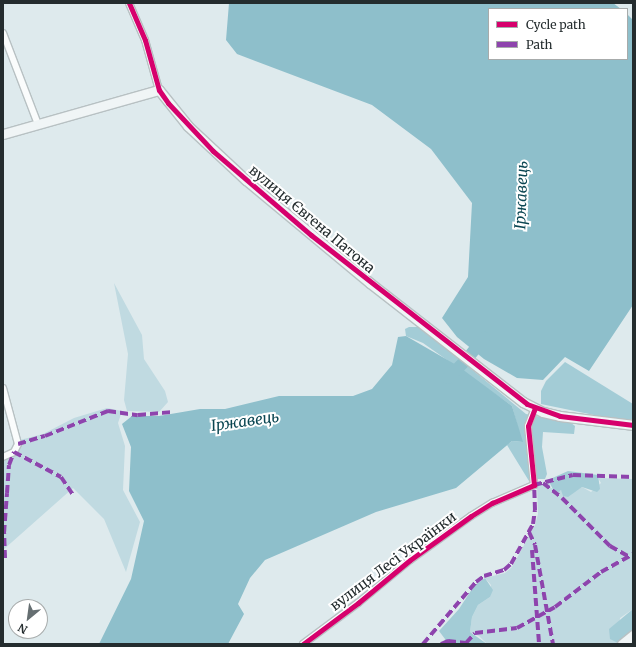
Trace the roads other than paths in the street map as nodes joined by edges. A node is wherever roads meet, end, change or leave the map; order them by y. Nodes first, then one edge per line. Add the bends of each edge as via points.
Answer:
1 (129, 3) edge
2 (3, 33) edge
3 (159, 90) junction
4 (38, 124) junction
5 (3, 134) edge
6 (3, 388) edge
7 (535, 408) junction
8 (633, 425) edge
9 (3, 457) edge
10 (633, 635) edge
11 (303, 644) edge
12 (622, 644) edge

1 - 3 street, вулиця Євгена Патона via 145,40
2 - 4 street
3 - 4 street
3 - 7 street, вулиця Євгена Патона via 188,126 246,180 370,283
4 - 5 street
6 - 9 street via 18,444 14,452
7 - 8 street via 578,420
7 - 11 street, вулиця Лесі Українки via 528,426 534,485 474,514 410,560
10 - 12 street

